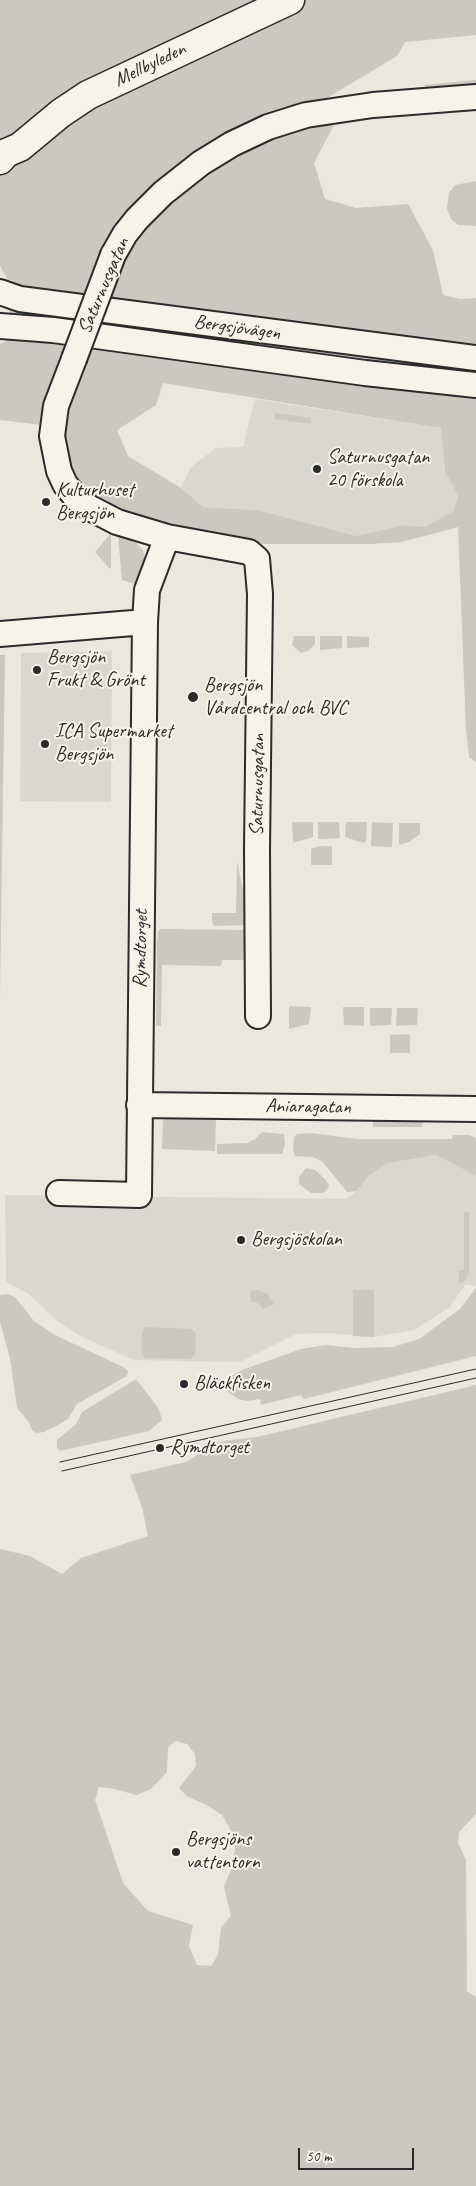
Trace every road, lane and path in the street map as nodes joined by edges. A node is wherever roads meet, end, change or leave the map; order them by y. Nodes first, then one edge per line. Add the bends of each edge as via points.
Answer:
1 (290, 0) edge
2 (476, 97) edge
3 (10, 154) edge
4 (0, 182) edge
5 (0, 292) edge
6 (0, 326) edge
7 (476, 358) edge
8 (476, 385) edge
9 (167, 537) junction
10 (145, 622) junction
11 (0, 634) edge
12 (258, 1016) dead end
13 (140, 1105) junction
14 (476, 1109) edge
15 (58, 1193) dead end

1 - 3 main road, Mellbyleden via 88,96 46,124
2 - 9 street, Saturnusgatan, bridge via 373,105 306,115 268,127 201,163 162,193 125,234 113,255 56,406 52,422 54,452 65,484 78,499 117,522
3 - 4 main road, Mellbyleden via 15,161
5 - 7 street, Bergsjövägen via 20,299
6 - 8 street, Bergsjövägen via 53,330
9 - 10 street, Rymdtorget via 147,590
9 - 12 street, Saturnusgatan via 249,552 257,559 259,568
10 - 11 street
10 - 13 street, Rymdtorget
13 - 14 street, Aniaragatan
13 - 15 street, Rymdtorget via 139,1195

